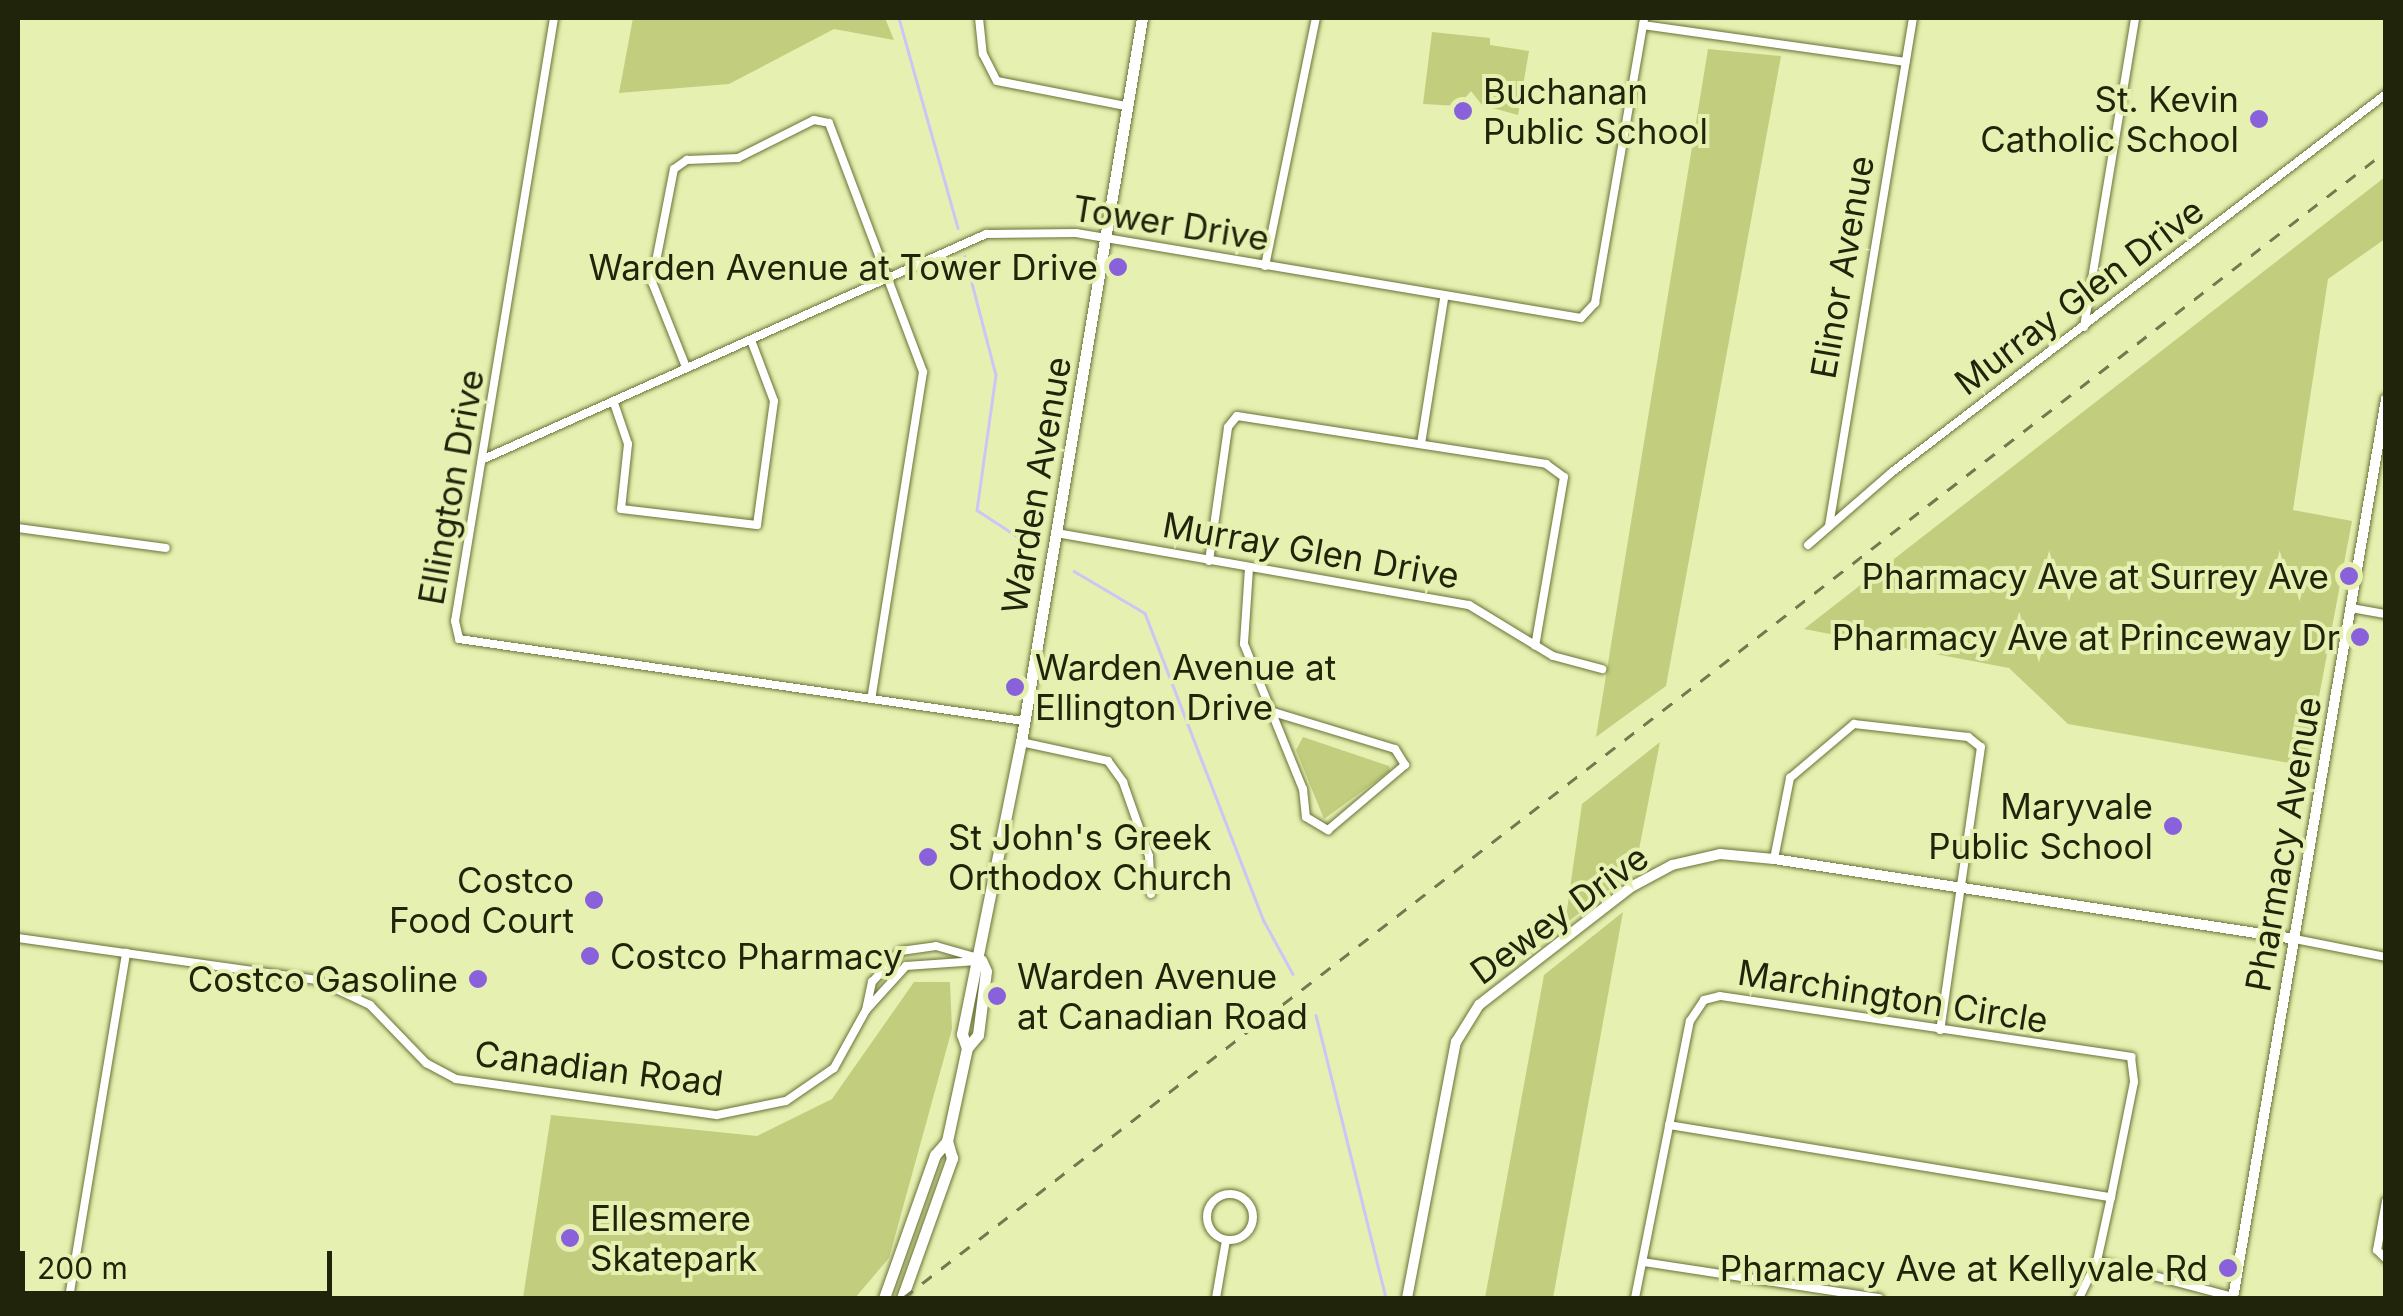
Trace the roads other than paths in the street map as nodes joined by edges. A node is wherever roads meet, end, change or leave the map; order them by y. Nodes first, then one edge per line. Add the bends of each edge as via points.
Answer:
1 (554, 18) edge
2 (979, 18) edge
3 (1142, 18) edge
4 (1316, 18) edge
5 (1913, 18) edge
6 (2135, 18) edge
7 (1643, 22) edge
8 (1905, 62) junction
9 (2386, 94) edge
10 (1126, 106) junction
11 (1105, 240) junction
12 (1265, 266) junction
13 (889, 275) junction
14 (1444, 298) junction
15 (2084, 327) junction
16 (751, 340) junction
17 (686, 368) junction
18 (2386, 399) edge
19 (614, 403) junction
20 (1421, 444) junction
21 (486, 458) junction
22 (1829, 526) junction
23 (18, 528) edge
24 (1056, 534) junction
25 (1808, 545) dead end
26 (166, 548) dead end
27 (1209, 561) junction
28 (1249, 568) junction
29 (2351, 608) junction
30 (2386, 614) edge
31 (1534, 646) junction
32 (1602, 669) dead end
33 (871, 700) junction
34 (1273, 712) junction
35 (1023, 721) junction
36 (1020, 742) junction
37 (1774, 858) junction
38 (1962, 888) junction
39 (1151, 894) dead end
40 (18, 938) edge
41 (2294, 939) junction
42 (126, 953) junction
43 (2386, 957) edge
44 (982, 960) junction
45 (866, 1010) junction
46 (1940, 1030) junction
47 (1670, 1125) junction
48 (947, 1141) junction
49 (2112, 1197) junction
50 (2386, 1201) edge
51 (1226, 1240) junction
52 (2386, 1259) edge
53 (2096, 1261) junction
54 (1643, 1262) junction
55 (69, 1298) edge
56 (884, 1298) edge
57 (902, 1298) edge
58 (1216, 1298) edge
59 (1407, 1298) edge
60 (1635, 1298) edge
61 (1879, 1298) edge
62 (2079, 1298) edge
63 (2233, 1298) edge

1 - 21 street, Ellington Drive
2 - 10 street via 983,54 997,81
3 - 10 main road, Warden Avenue
4 - 12 street
5 - 8 street, Elinor Avenue
6 - 15 street
7 - 8 street
7 - 14 street, Tower Drive via 1591,312 1575,319
8 - 22 street, Elinor Avenue
9 - 15 street, Murray Glen Drive
10 - 11 main road, Warden Avenue
11 - 12 street, Tower Drive
11 - 13 street, Tower Drive via 1038,230 986,234
11 - 24 main road, Warden Avenue
12 - 14 street, Tower Drive
13 - 16 street, Tower Drive
13 - 17 street via 829,122 814,120 738,158 688,160 674,169 668,185 652,276 659,310
13 - 33 street via 912,330 924,388
14 - 20 street
15 - 22 street, Murray Glen Drive
16 - 17 street, Tower Drive
16 - 19 street via 774,401 757,525 622,509 628,444
17 - 19 street, Tower Drive
18 - 29 street, Pharmacy Avenue
19 - 21 street, Tower Drive
20 - 27 street via 1236,416 1228,427
20 - 31 street via 1561,472
21 - 33 street, Ellington Drive via 455,621 466,644
22 - 25 street, Murray Glen Drive
23 - 26 street
24 - 27 street, Murray Glen Drive
24 - 35 main road, Warden Avenue
27 - 28 street, Murray Glen Drive
28 - 31 street, Murray Glen Drive via 1468,605
28 - 34 street via 1244,644
29 - 30 street
29 - 41 street, Pharmacy Avenue
31 - 32 street, Murray Glen Drive
33 - 35 street, Ellington Drive
34 - 34 street via 1303,789 1306,817 1320,829 1334,826 1405,765 1395,749 1357,743
35 - 36 main road, Warden Avenue
36 - 39 street via 1108,761 1149,856
36 - 44 main road, Warden Avenue
37 - 38 street, Dewey Drive
37 - 38 street via 1790,778 1854,724 1954,734 1981,747
37 - 59 street, Dewey Drive via 1720,854 1672,865 1631,887 1479,1005 1456,1042
38 - 41 street, Dewey Drive
38 - 46 street
40 - 42 street, Canadian Road
41 - 43 street, Dewey Drive
41 - 63 street, Pharmacy Avenue
42 - 45 street, Canadian Road via 347,990 384,1017 426,1063 456,1079 693,1114 764,1109 810,1088 843,1057
42 - 55 street
44 - 45 street, Canadian Road via 914,962 893,975
44 - 45 street, Canadian Road via 936,946 901,951 872,982
44 - 48 main road, Warden Avenue via 978,1035 967,1048
46 - 47 street, Marchington Circle via 1720,996 1704,1000 1690,1021
46 - 49 street, Marchington Circle via 2131,1058 2134,1082
47 - 49 street
47 - 54 street, Marchington Circle
48 - 56 main road, Warden Avenue via 935,1155
48 - 57 main road, Warden Avenue via 952,1158
49 - 53 street, Marchington Circle
50 - 52 street via 2377,1250
51 - 51 street via 1246,1234 1252,1221 1246,1201 1232,1194 1208,1210 1212,1232
51 - 58 street
53 - 62 street, Marchington Circle
53 - 63 street
54 - 60 street, Marchington Circle
54 - 61 street

